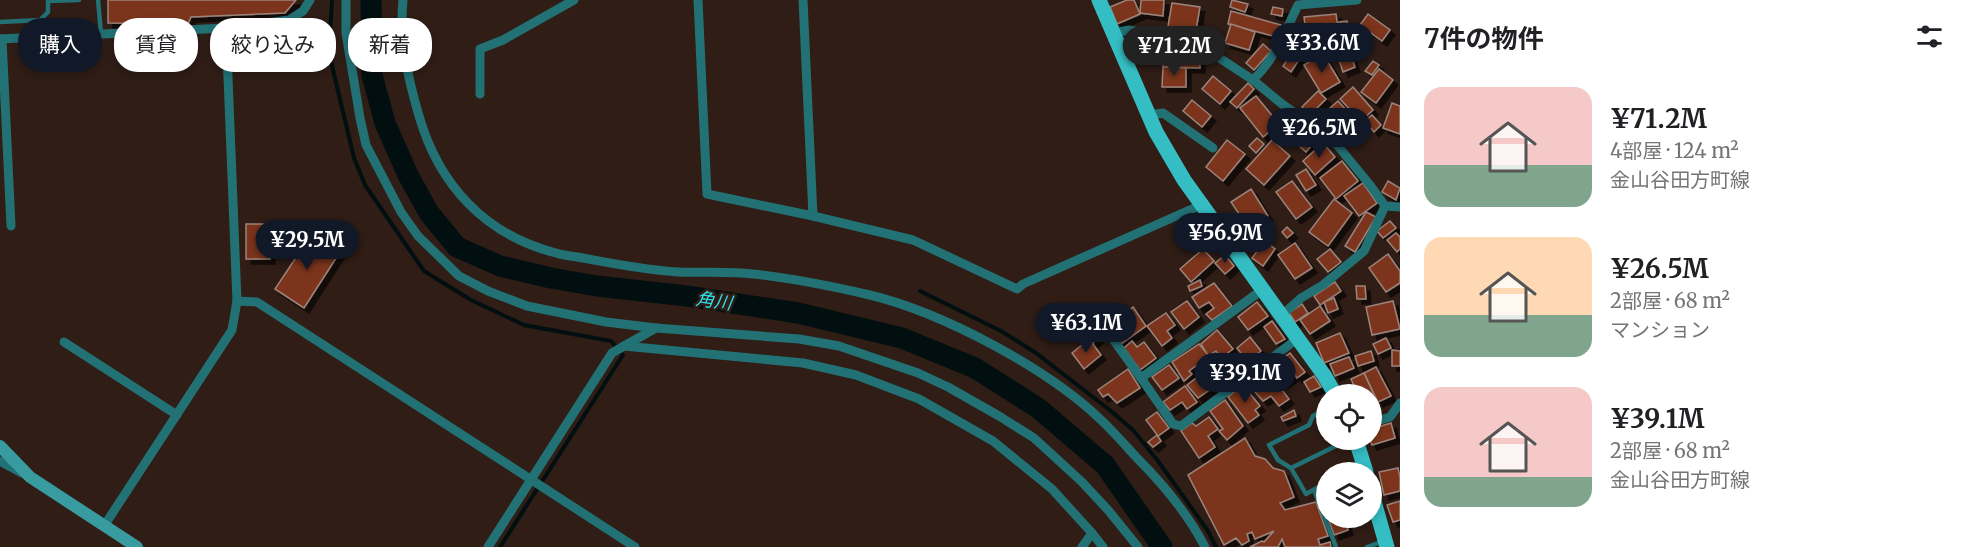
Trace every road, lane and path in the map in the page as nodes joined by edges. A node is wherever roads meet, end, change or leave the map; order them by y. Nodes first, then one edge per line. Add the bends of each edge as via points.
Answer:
1 (48, 0) edge
2 (79, 0) edge
3 (98, 0) edge
4 (310, 0) edge
5 (346, 0) edge
6 (403, 0) edge
7 (574, 0) edge
8 (698, 0) edge
9 (803, 0) edge
10 (1100, 0) edge
11 (1357, 0) edge
12 (1297, 2) edge
13 (100, 18) edge
14 (292, 18) edge
15 (0, 22) edge
16 (210, 29) edge
17 (1114, 33) junction
18 (102, 34) edge
19 (18, 38) edge
20 (1, 39) edge
21 (228, 72) edge
22 (1253, 80) junction
23 (480, 93) dead end
24 (1149, 115) junction
25 (1213, 148) dead end
26 (1201, 205) junction
27 (1385, 206) junction
28 (1400, 207) edge
29 (813, 216) junction
30 (11, 226) dead end
31 (1262, 290) junction
32 (237, 301) junction
33 (1281, 316) junction
34 (1100, 321) dead end
35 (656, 328) junction
36 (1297, 339) junction
37 (64, 342) dead end
38 (624, 346) junction
39 (1141, 378) junction
40 (1329, 384) edge
41 (1400, 404) edge
42 (1316, 414) edge
43 (177, 415) junction
44 (1382, 420) edge
45 (0, 446) edge
46 (1328, 450) edge
47 (0, 461) edge
48 (1291, 468) junction
49 (30, 477) junction
50 (531, 479) junction
51 (1314, 490) joint
52 (104, 526) junction
53 (1381, 528) edge
54 (1092, 533) junction
55 (1386, 544) edge
56 (137, 547) edge
57 (488, 547) edge
58 (634, 547) edge
59 (1082, 547) edge
60 (1103, 547) edge
61 (1138, 547) edge
62 (1205, 547) edge
63 (1336, 547) edge
64 (1367, 547) edge

1 - 2 lane
1 - 15 lane via 48,12 40,20
3 - 13 lane
4 - 14 street
5 - 35 street via 346,33 366,145 402,212 424,243 459,276 527,306
6 - 62 street via 405,60 426,138 453,188 500,230 556,254 627,267 752,274 813,282 873,296 940,320 1059,386 1099,418 1160,481
7 - 23 street via 480,49
8 - 29 street via 707,194
9 - 29 street
10 - 17 main road
11 - 12 street
12 - 22 street via 1268,66
16 - 18 street
17 - 22 street via 1129,30 1195,42
17 - 24 main road
19 - 20 street
20 - 30 street
21 - 32 street
22 - 27 street via 1333,140
24 - 25 street via 1163,113
24 - 26 main road
26 - 29 street via 1017,289 913,240
26 - 31 main road
27 - 28 street
27 - 33 street via 1364,251
31 - 33 main road
31 - 39 street
32 - 43 street via 232,330
32 - 50 street via 257,302
33 - 36 main road
34 - 39 street
35 - 38 street
35 - 61 street via 839,346 918,373 1034,438 1082,482
36 - 39 street via 1181,426 1173,424
36 - 40 main road
37 - 43 street
38 - 50 street via 612,353
38 - 54 street via 803,363 856,375 919,399 993,441 1052,489
41 - 44 street via 1390,417
42 - 48 lane via 1309,425 1269,445 1278,460
43 - 52 street
45 - 49 street
46 - 48 lane
47 - 49 street
48 - 51 lane via 1306,494
49 - 52 street
50 - 57 street
50 - 58 street
51 - 63 lane
52 - 56 street
53 - 55 main road
54 - 59 street
54 - 60 street
55 - 64 lane

